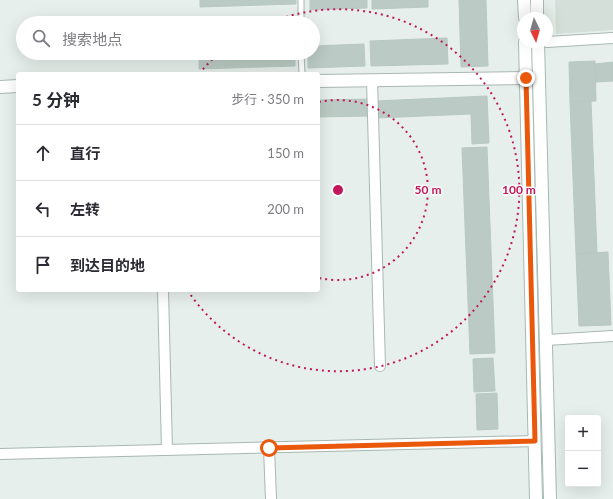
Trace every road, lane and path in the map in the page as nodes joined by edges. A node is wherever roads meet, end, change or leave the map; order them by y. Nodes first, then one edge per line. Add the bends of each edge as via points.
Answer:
1 (301, 0) edge
2 (524, 0) edge
3 (537, 0) edge
4 (525, 12) edge
5 (537, 12) edge
6 (301, 16) edge
7 (613, 38) edge
8 (553, 42) edge
9 (525, 48) edge
10 (539, 48) edge
11 (301, 60) edge
12 (302, 72) edge
13 (526, 78) junction
14 (372, 80) junction
15 (320, 81) edge
16 (16, 86) edge
17 (0, 87) edge
18 (163, 292) edge
19 (613, 336) edge
20 (546, 340) junction
21 (380, 366) dead end
22 (535, 441) junction
23 (269, 448) junction
24 (167, 450) junction
25 (0, 454) edge
26 (271, 499) edge
27 (536, 499) edge
28 (550, 499) edge

1 - 6 lane
2 - 4 main road
3 - 5 main road
7 - 8 street
9 - 13 main road
10 - 20 main road
11 - 12 lane
13 - 14 main road
13 - 22 main road
14 - 15 main road
14 - 21 street
16 - 17 main road
18 - 24 street
19 - 20 street
20 - 28 main road
22 - 23 street
22 - 27 main road
23 - 24 street
23 - 26 street
24 - 25 street

